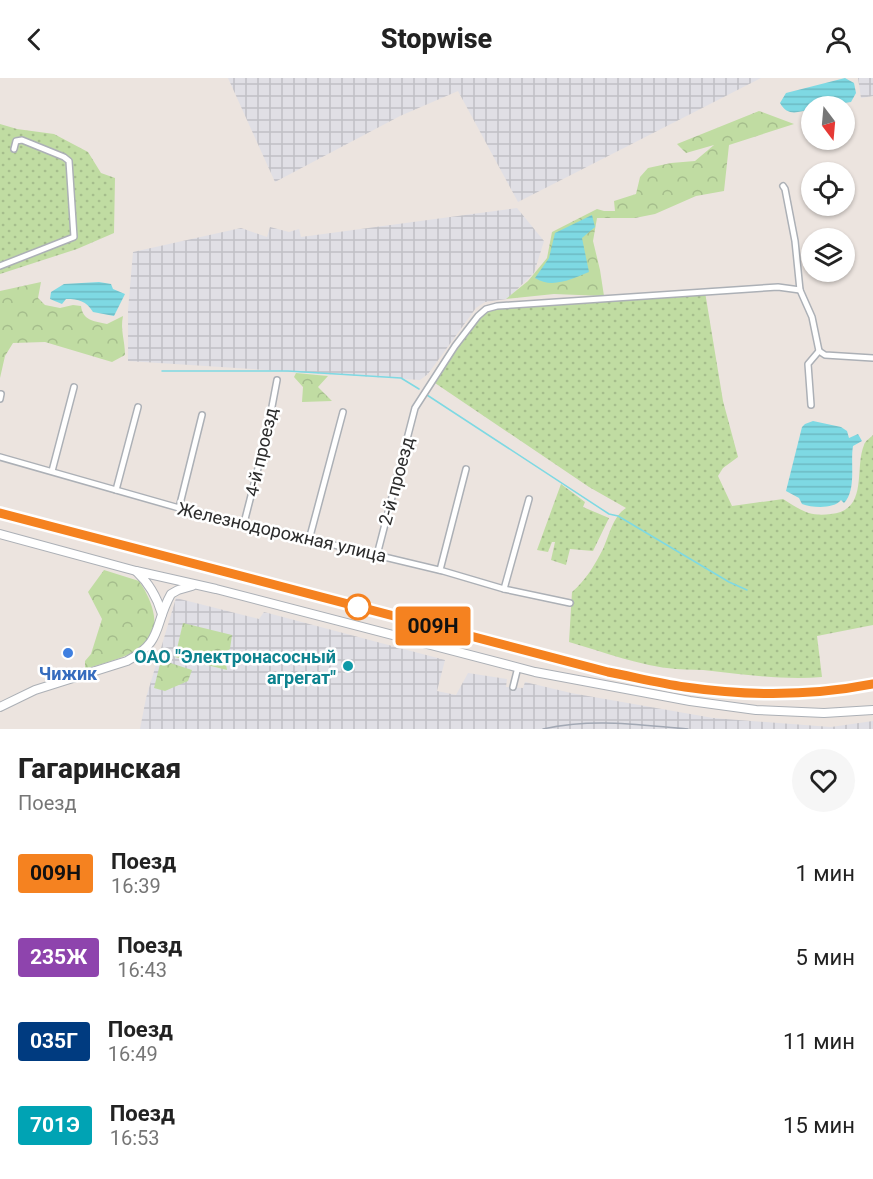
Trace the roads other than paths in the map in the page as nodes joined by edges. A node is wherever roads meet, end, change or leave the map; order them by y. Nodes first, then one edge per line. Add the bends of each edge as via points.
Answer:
1 (14, 149) dead end
2 (783, 186) dead end
3 (0, 266) edge
4 (800, 290) junction
5 (819, 351) junction
6 (873, 358) edge
7 (277, 380) dead end
8 (74, 387) dead end
9 (811, 405) dead end
10 (138, 407) dead end
11 (343, 412) dead end
12 (202, 415) dead end
13 (0, 457) edge
14 (466, 469) dead end
15 (52, 471) junction
16 (116, 490) junction
17 (529, 499) dead end
18 (178, 508) junction
19 (244, 523) junction
20 (0, 534) edge
21 (309, 540) junction
22 (377, 555) junction
23 (440, 570) junction
24 (136, 571) junction
25 (165, 578) junction
26 (200, 585) junction
27 (504, 589) junction
28 (154, 593) junction
29 (172, 593) junction
30 (567, 603) dead end
31 (162, 614) junction
32 (518, 667) junction
33 (513, 687) dead end
34 (0, 707) edge
35 (873, 710) edge

1 - 3 street via 16,141 22,140 69,161 74,237
2 - 4 street
4 - 5 street via 812,317
4 - 22 street, 2-й проезд via 778,287 486,309 455,346 415,408
5 - 6 street via 825,356
5 - 9 street via 808,364
7 - 19 street, 4-й проезд
8 - 15 street
10 - 16 street
11 - 21 street
12 - 18 street
13 - 15 street, Железнодорожная улица
14 - 23 street
15 - 16 street, Железнодорожная улица
16 - 18 street, Железнодорожная улица
17 - 27 street
18 - 19 street, Железнодорожная улица
19 - 21 street, Железнодорожная улица
20 - 24 main road
21 - 22 street, Железнодорожная улица
22 - 23 street, Железнодорожная улица
23 - 27 street, Железнодорожная улица
24 - 25 main road
24 - 28 main road
25 - 26 main road
25 - 28 main road via 156,579
25 - 29 main road via 170,581
26 - 29 main road
26 - 32 main road
27 - 30 street, Железнодорожная улица
28 - 29 main road via 162,597
28 - 31 main road
29 - 31 main road
31 - 34 main road via 153,639 139,654 35,690
32 - 33 street
32 - 35 main road via 730,707 803,713

